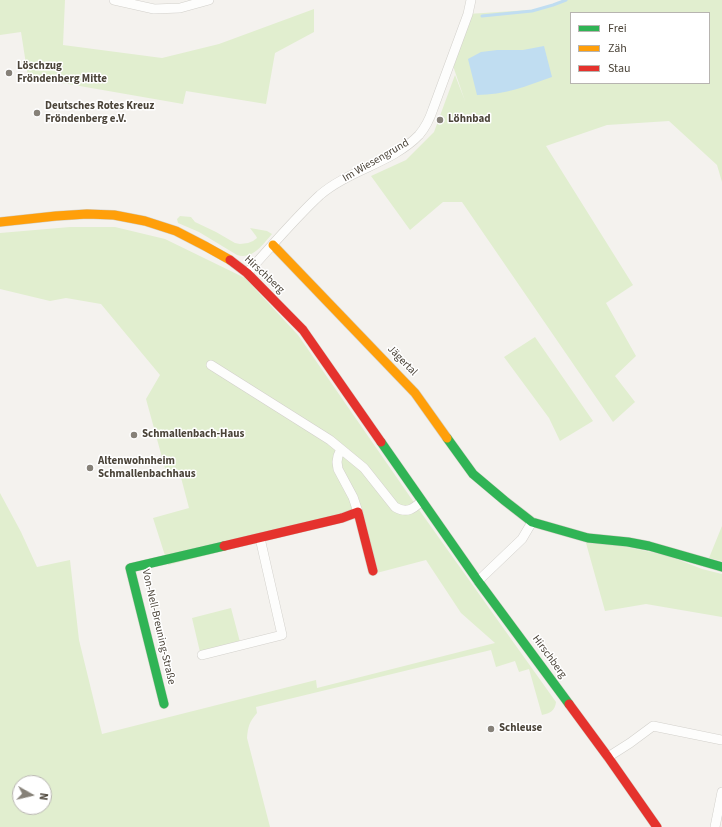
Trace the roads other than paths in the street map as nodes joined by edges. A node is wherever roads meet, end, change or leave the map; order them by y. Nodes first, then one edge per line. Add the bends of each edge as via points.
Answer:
1 (114, 0) edge
2 (206, 0) edge
3 (471, 0) edge
4 (0, 222) edge
5 (273, 245) junction
6 (248, 274) junction
7 (211, 365) dead end
8 (341, 449) junction
9 (422, 501) junction
10 (358, 512) junction
11 (532, 522) junction
12 (260, 538) junction
13 (722, 566) edge
14 (373, 571) dead end
15 (478, 581) junction
16 (202, 655) dead end
17 (164, 704) dead end
18 (722, 740) edge
19 (608, 757) junction
20 (722, 792) edge
21 (657, 827) edge
22 (715, 827) edge

1 - 2 street via 154,9 180,8
3 - 5 street, Im Wiesengrund via 432,113 423,129 402,149 349,176 321,195
4 - 6 street, Hirschberg via 88,214 114,215 146,221 176,231 205,246
5 - 6 street, Im Wiesengrund
5 - 11 street, Jägertal via 415,393 473,474
6 - 9 street, Hirschberg via 303,330
7 - 8 street
8 - 9 street via 364,468 395,507 401,510 413,509
8 - 10 street via 337,462 338,469
9 - 15 street, Hirschberg
10 - 12 street, Von-Nell-Breuning-Straße
10 - 14 street
11 - 13 street via 588,538 649,546
11 - 15 street via 522,539
12 - 16 street via 282,635
12 - 17 street, Von-Nell-Breuning-Straße via 130,568
15 - 19 street, Hirschberg
18 - 19 street via 653,726
19 - 21 street, Hirschberg
20 - 22 street

